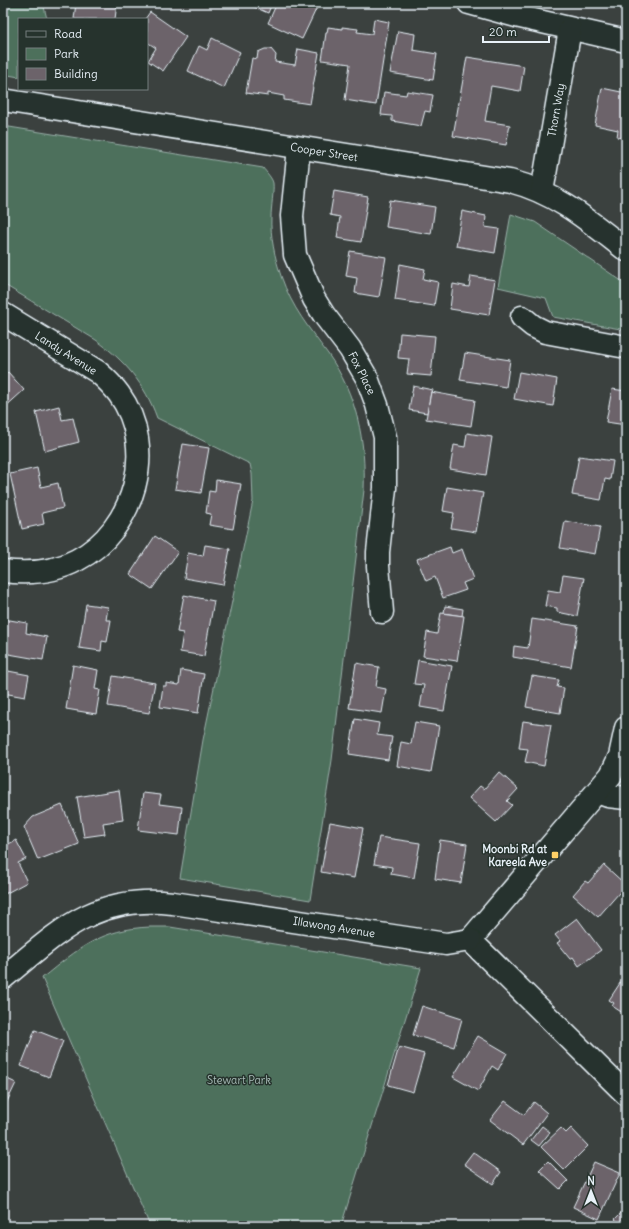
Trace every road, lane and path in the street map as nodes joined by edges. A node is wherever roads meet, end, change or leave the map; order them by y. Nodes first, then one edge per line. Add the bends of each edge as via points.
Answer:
1 (469, 3) edge
2 (570, 29) junction
3 (626, 41) edge
4 (3, 100) edge
5 (298, 148) junction
6 (542, 192) junction
7 (626, 250) edge
8 (3, 314) edge
9 (522, 317) dead end
10 (626, 347) edge
11 (3, 571) edge
12 (382, 612) dead end
13 (626, 728) edge
14 (597, 792) junction
15 (626, 798) edge
16 (470, 940) junction
17 (3, 978) edge
18 (626, 1094) edge

1 - 2 street
2 - 3 street
2 - 6 street, Thorn Way
4 - 5 street, Cooper Street
5 - 6 street, Cooper Street via 510,182
5 - 12 street, Fox Place via 292,216 295,255 314,299 350,349 366,378 377,405 384,437 385,488 378,552
6 - 7 street, Cooper Street via 574,210
8 - 11 street, Landy Avenue via 98,372 110,383 120,395 136,430 139,460 128,507 114,530 102,543 77,560 61,567 26,573
9 - 10 street via 545,332
13 - 14 street via 616,766
14 - 15 street
14 - 16 street
16 - 17 street, Illawong Avenue via 446,944 173,903 140,901 117,904 82,918 63,929
16 - 18 street

